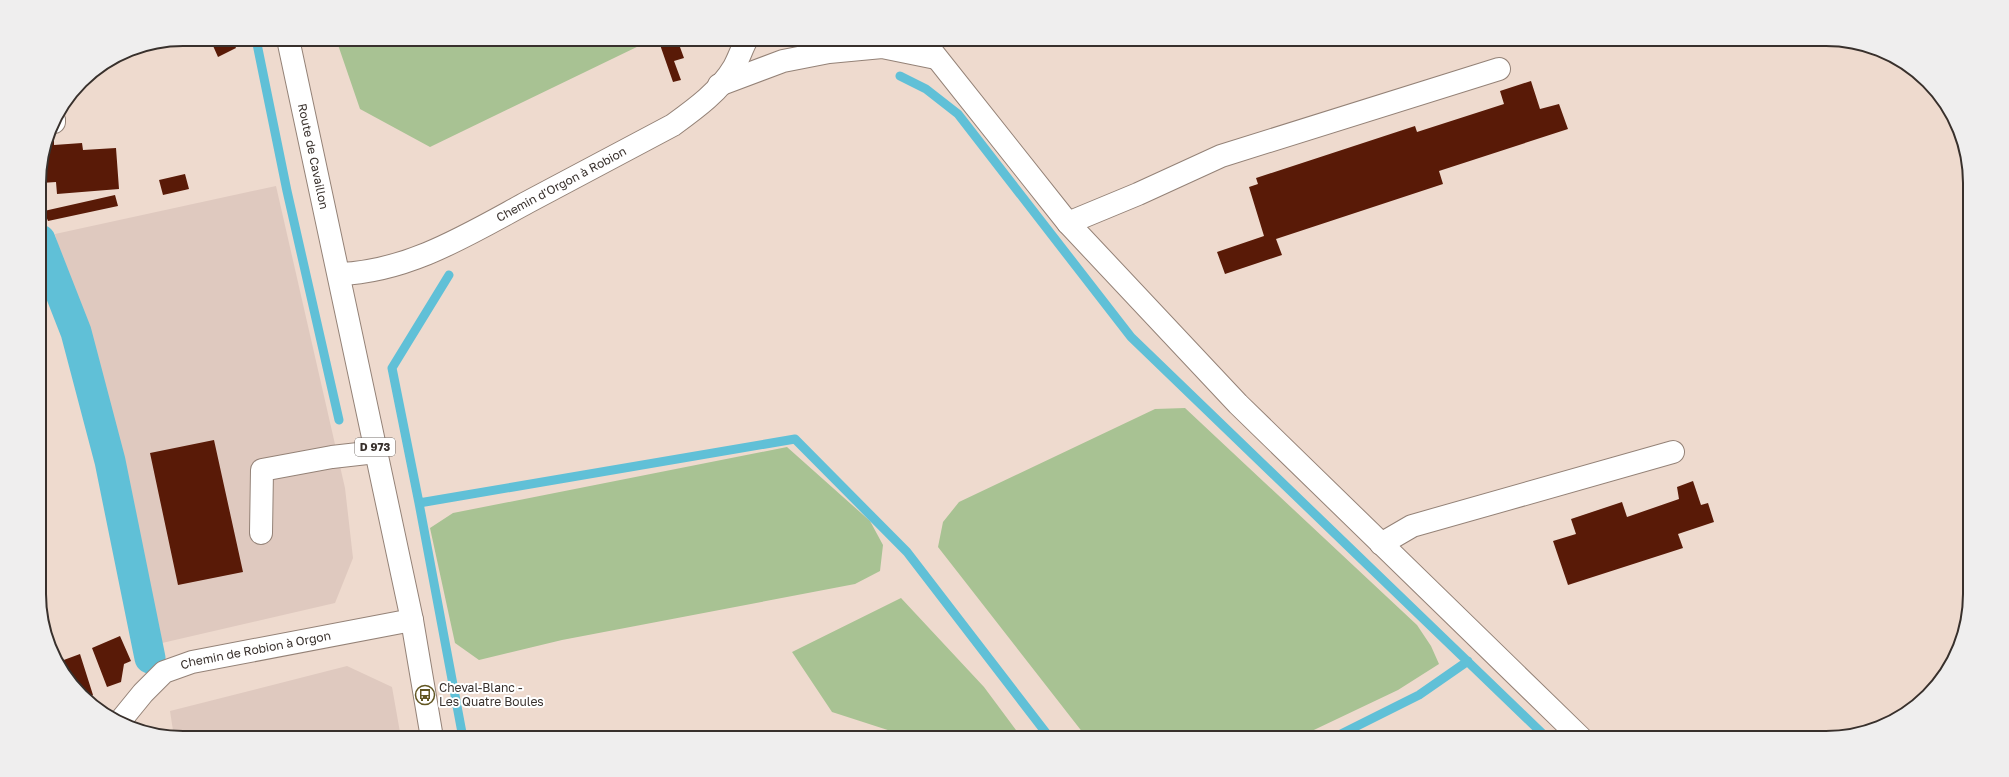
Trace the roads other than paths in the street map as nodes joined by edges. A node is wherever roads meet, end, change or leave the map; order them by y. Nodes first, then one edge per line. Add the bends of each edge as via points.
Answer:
1 (290, 46) edge
2 (744, 46) edge
3 (927, 46) edge
4 (936, 58) junction
5 (1499, 69) dead end
6 (718, 86) junction
7 (1068, 223) junction
8 (339, 274) junction
9 (376, 452) junction
10 (1673, 452) dead end
11 (261, 533) dead end
12 (1381, 544) junction
13 (412, 620) junction
14 (123, 717) edge
15 (431, 731) edge
16 (1574, 731) edge

1 - 8 street, Route de Cavaillon / D 973
2 - 6 street, Chemin d'Orgon à Robion via 733,68
3 - 4 street
4 - 6 street via 882,48 829,52 783,61
4 - 7 street
5 - 7 street via 1221,156
6 - 8 street, Chemin d'Orgon à Robion via 706,100 673,125 452,243 410,261 354,274
7 - 12 street via 1238,404
8 - 9 street, D 973
9 - 11 street via 262,470
9 - 13 street, D 973
10 - 12 street via 1412,526
12 - 16 street
13 - 14 street, Chemin de Robion à Orgon via 192,662 164,672
13 - 15 street, D 973

